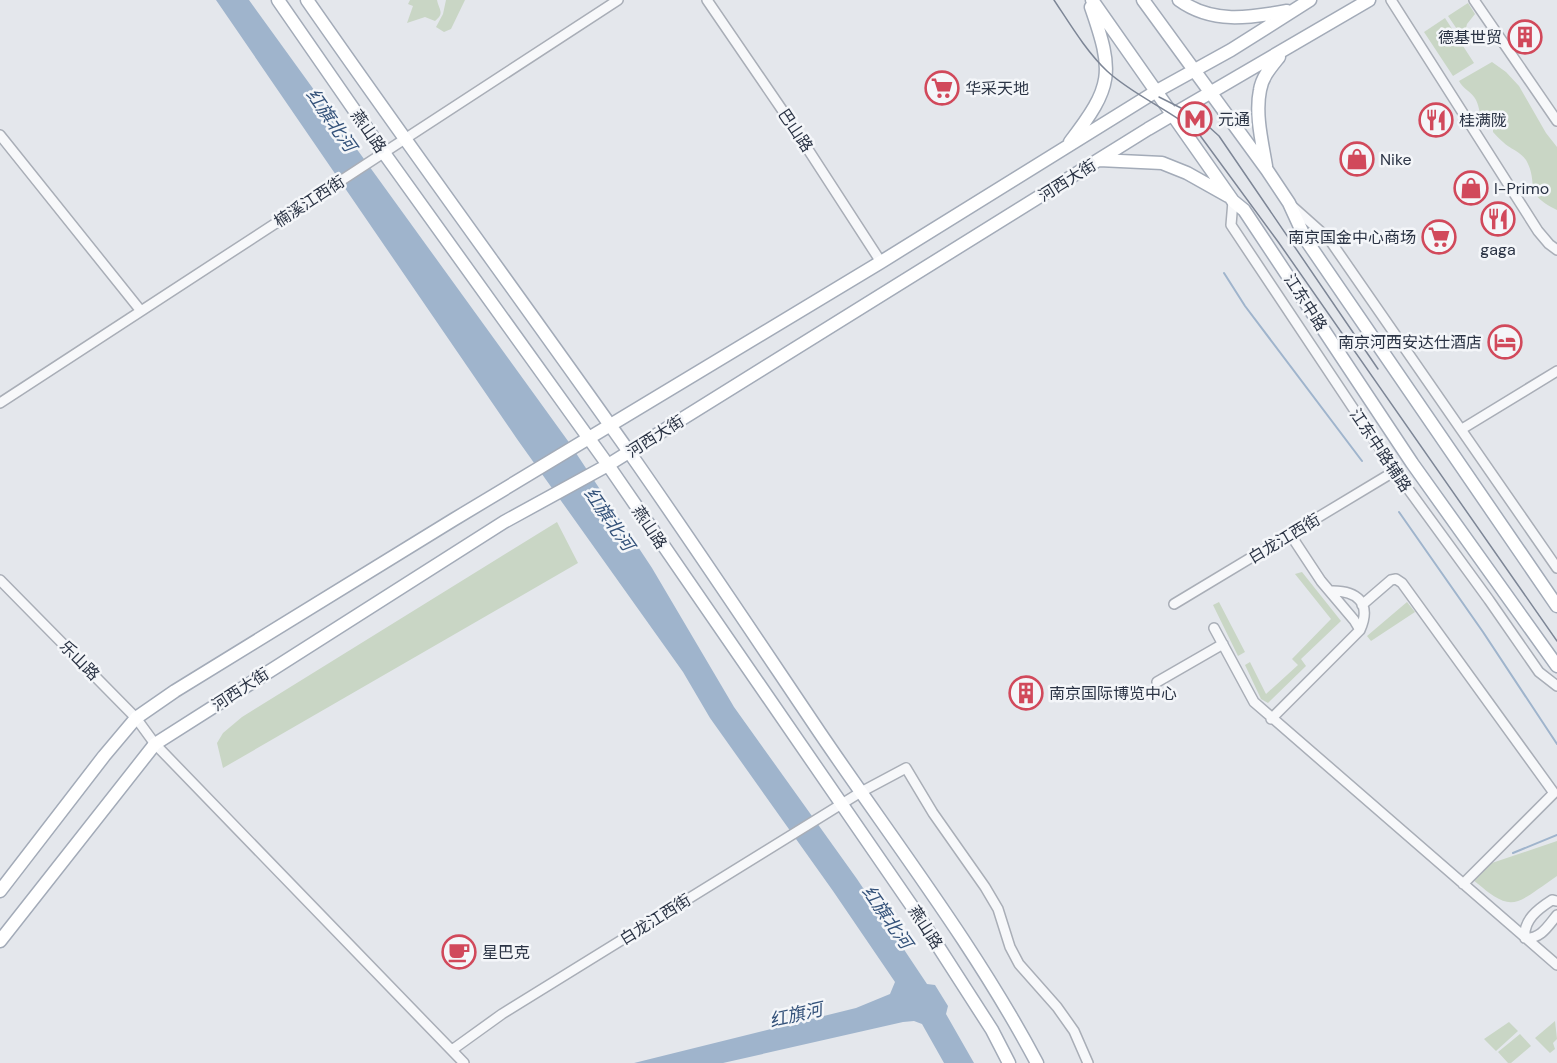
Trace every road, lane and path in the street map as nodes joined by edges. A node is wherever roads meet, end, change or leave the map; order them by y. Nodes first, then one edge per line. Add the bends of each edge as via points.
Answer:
1 (278, 0) edge
2 (307, 0) edge
3 (618, 0) edge
4 (706, 0) edge
5 (1091, 0) edge
6 (1143, 0) edge
7 (1179, 0) edge
8 (1310, 0) edge
9 (1370, 0) edge
10 (1391, 0) edge
11 (1474, 0) edge
12 (1294, 10) junction
13 (1284, 51) junction
14 (1194, 71) junction
15 (1155, 92) junction
16 (1211, 93) junction
17 (1172, 114) junction
18 (1557, 121) edge
19 (0, 135) edge
20 (404, 140) junction
21 (1065, 148) junction
22 (384, 153) junction
23 (1100, 160) junction
24 (1267, 170) junction
25 (1232, 199) junction
26 (1289, 203) junction
27 (1557, 250) edge
28 (881, 262) junction
29 (141, 311) junction
30 (1557, 371) edge
31 (0, 403) edge
32 (610, 426) junction
33 (1462, 429) junction
34 (589, 439) junction
35 (629, 452) junction
36 (608, 465) junction
37 (1395, 471) junction
38 (1290, 534) junction
39 (1557, 568) edge
40 (0, 580) edge
41 (1329, 591) junction
42 (1174, 604) dead end
43 (1362, 605) junction
44 (1557, 606) edge
45 (1214, 628) dead end
46 (1360, 630) junction
47 (1223, 644) junction
48 (1557, 666) edge
49 (1157, 682) dead end
50 (1557, 686) edge
51 (136, 718) junction
52 (1271, 718) junction
53 (154, 744) junction
54 (861, 792) junction
55 (841, 805) junction
56 (1463, 884) junction
57 (0, 891) edge
58 (1557, 901) edge
59 (1557, 915) edge
60 (1525, 938) junction
61 (0, 941) edge
62 (1557, 965) edge
63 (452, 1050) junction
64 (464, 1063) edge
65 (1009, 1063) edge
66 (1037, 1063) edge
67 (1088, 1063) edge

1 - 22 main road, 燕山路
2 - 20 main road, 燕山路
3 - 20 street, 楠溪江西街
4 - 28 street, 巴山路
5 - 15 main road, 江东中路
5 - 21 main road via 1106,60 1106,82 1086,121
6 - 14 main road, 江东中路
7 - 12 main road via 1201,12 1244,19
8 - 12 main road, 河西大街
9 - 13 main road, 河西大街
10 - 27 street via 1538,231
11 - 18 street
12 - 14 main road, 河西大街
13 - 16 main road, 河西大街
13 - 24 main road via 1260,88 1260,133
14 - 15 main road, 河西大街
14 - 16 main road, 江东中路
15 - 17 main road, 江东中路
15 - 21 main road, 河西大街
16 - 17 main road, 河西大街
16 - 24 main road, 江东中路
17 - 23 main road, 河西大街
17 - 25 main road, 江东中路
19 - 29 street
20 - 22 street, 楠溪江西街
20 - 32 main road, 燕山路
21 - 28 main road, 河西大街
22 - 29 street, 楠溪江西街
22 - 34 main road, 燕山路
23 - 25 main road via 1161,163
23 - 35 main road, 河西大街
24 - 26 main road, 江东中路
25 - 37 street, 江东中路辅路 via 1231,225
25 - 48 main road, 江东中路 via 1244,210 1412,463
26 - 33 street, 江东中路 via 1329,239
26 - 44 main road, 江东中路 via 1306,240
28 - 32 main road, 河西大街
29 - 31 street, 楠溪江西街
30 - 33 street
32 - 34 main road, 河西大街
32 - 35 main road, 燕山路
33 - 39 street, 江东中路
34 - 36 main road, 燕山路
34 - 51 main road, 河西大街
35 - 36 main road, 河西大街
35 - 54 main road, 燕山路
36 - 53 main road, 河西大街 via 504,522
36 - 55 main road, 燕山路
37 - 38 street, 白龙江西街
37 - 50 street, 江东中路辅路 via 1539,672
38 - 41 street
38 - 42 street, 白龙江西街
40 - 51 street, 乐山路
41 - 43 street via 1348,593
41 - 46 street
43 - 46 street via 1366,617
43 - 56 street via 1391,580 1402,583 1554,793
45 - 47 street
46 - 52 street
47 - 49 street
47 - 52 street via 1254,702
51 - 53 street, 乐山路
51 - 57 main road, 河西大街
52 - 56 street
53 - 61 main road, 河西大街
53 - 63 street, 乐山路
54 - 55 street, 白龙江西街
54 - 66 main road, 燕山路 via 945,911
54 - 67 street, 白龙江西街 via 906,768 994,902 1019,964 1063,1015
55 - 63 street, 白龙江西街 via 502,1014
55 - 65 main road, 燕山路 via 918,915
56 - 60 street
58 - 60 street via 1544,905 1527,921
59 - 60 street via 1541,934
60 - 62 street
63 - 64 street, 乐山路

